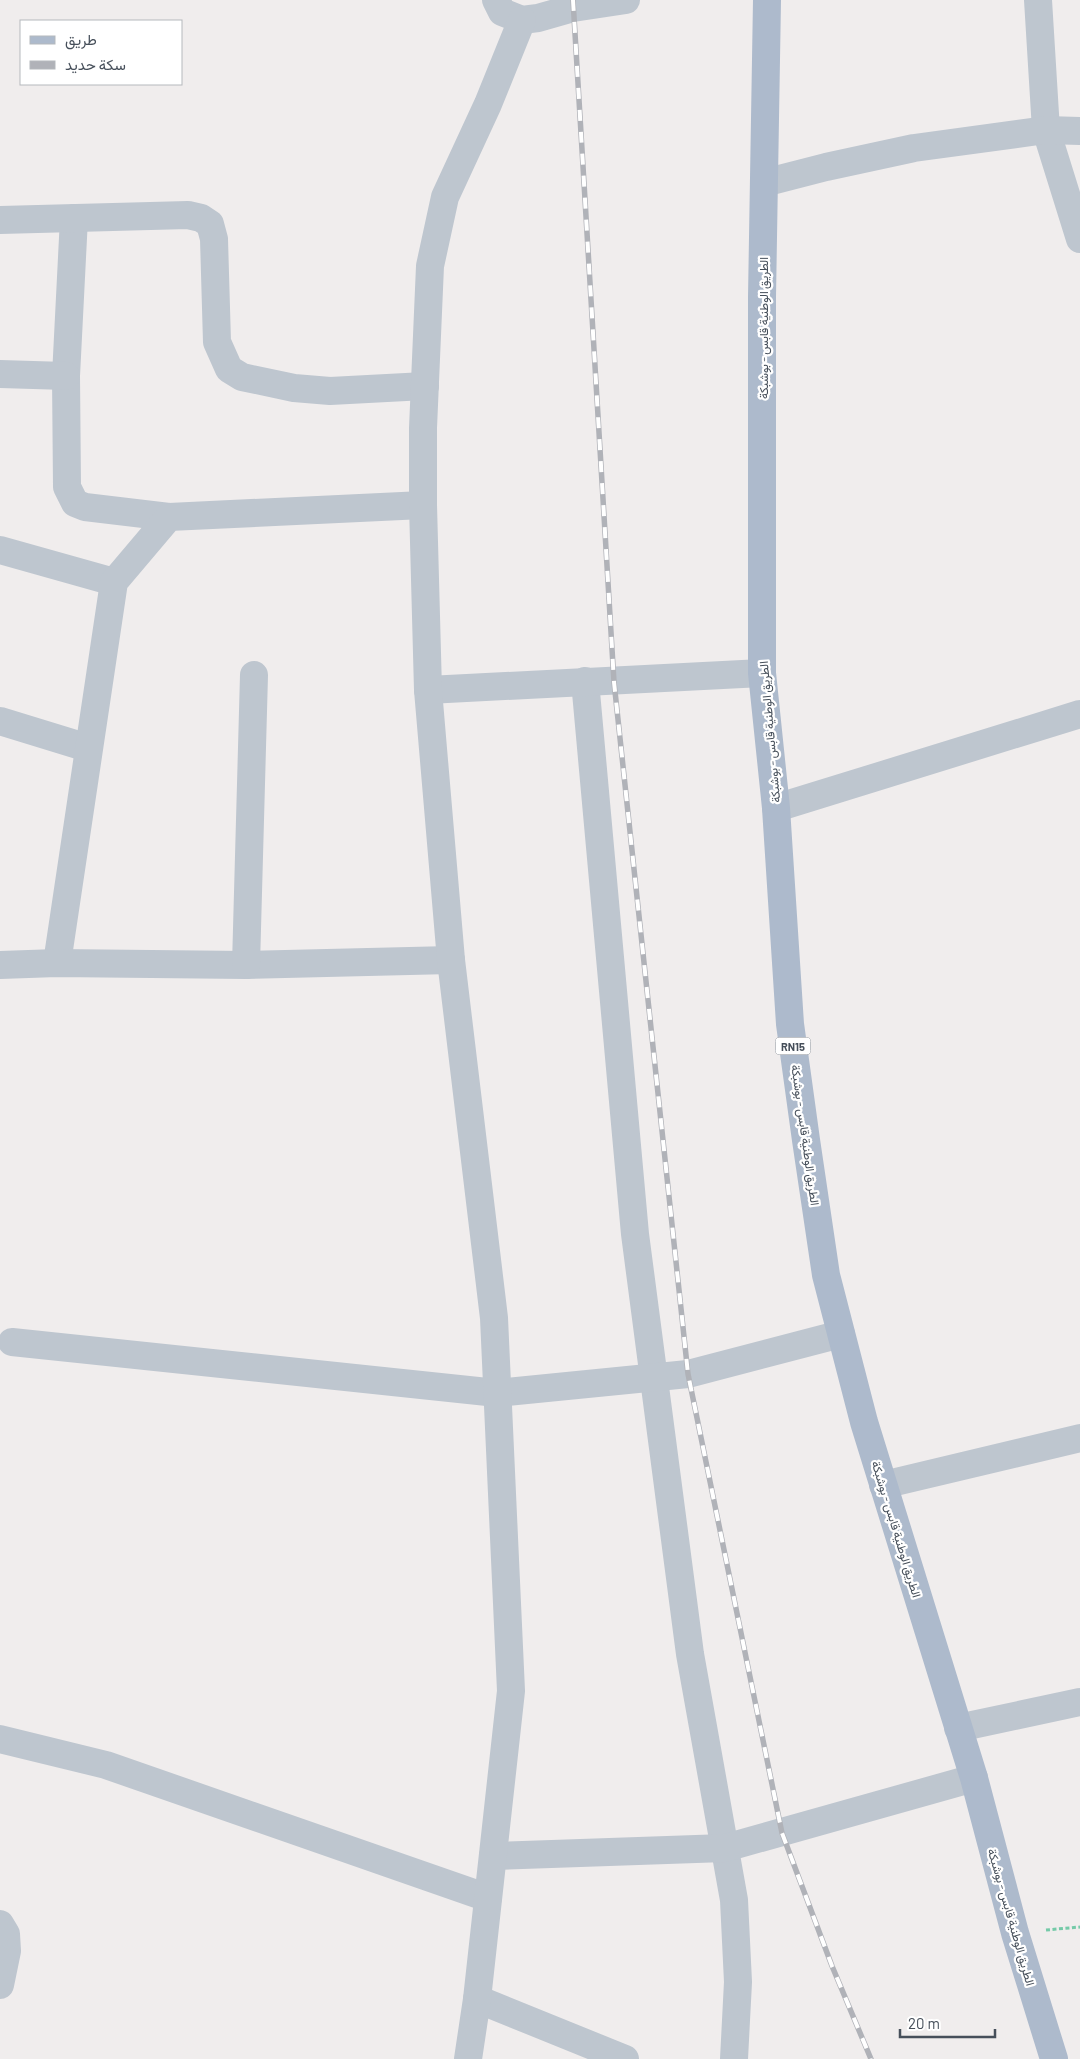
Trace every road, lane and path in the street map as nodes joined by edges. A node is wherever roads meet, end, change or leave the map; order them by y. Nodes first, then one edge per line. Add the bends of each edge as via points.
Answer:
1 (496, 0) edge
2 (626, 0) edge
3 (767, 0) edge
4 (1038, 0) edge
5 (522, 20) junction
6 (1046, 130) junction
7 (1080, 131) edge
8 (764, 183) junction
9 (74, 218) junction
10 (0, 220) edge
11 (1080, 239) edge
12 (0, 374) edge
13 (66, 376) junction
14 (425, 386) junction
15 (423, 505) junction
16 (169, 517) junction
17 (0, 550) edge
18 (114, 582) junction
19 (762, 673) junction
20 (254, 675) dead end
21 (585, 681) junction
22 (428, 690) junction
23 (1080, 714) edge
24 (0, 720) edge
25 (88, 748) junction
26 (776, 808) junction
27 (451, 960) junction
28 (57, 963) junction
29 (0, 965) edge
30 (246, 965) junction
31 (841, 1334) junction
32 (12, 1342) dead end
33 (653, 1377) junction
34 (498, 1393) junction
35 (1080, 1438) edge
36 (883, 1485) junction
37 (1080, 1702) edge
38 (958, 1728) junction
39 (0, 1739) edge
40 (974, 1778) junction
41 (725, 1848) junction
42 (493, 1856) junction
43 (488, 1898) junction
44 (0, 1924) edge
45 (0, 1985) edge
46 (477, 1999) junction
47 (468, 2059) edge
48 (625, 2059) edge
49 (734, 2059) edge
50 (1054, 2059) edge

1 - 5 street via 502,12
2 - 5 street
3 - 8 main road, الطريق الوطنية قابس - بوشبكة / RN15
4 - 6 street
5 - 14 street via 445,197 430,266
6 - 7 street
6 - 8 street via 914,148
6 - 11 street
8 - 19 main road, الطريق الوطنية قابس - بوشبكة / RN15
9 - 10 street
9 - 13 street
9 - 14 street via 188,215 210,224 214,239 217,342 229,369 242,376 294,388 330,391
12 - 13 street
13 - 16 street via 67,487 75,503
14 - 15 street
15 - 16 street
15 - 22 street
16 - 18 street
17 - 18 street
18 - 25 street
19 - 21 street
19 - 26 main road, الطريق الوطنية قابس - بوشبكة / RN15
20 - 30 street
21 - 22 street
21 - 33 street via 635,1234
22 - 27 street
23 - 26 street
24 - 25 street
25 - 28 street
26 - 31 main road, الطريق الوطنية قابس - بوشبكة / RN15 via 790,1024 826,1275
27 - 30 street
27 - 34 street via 494,1318
28 - 29 street
28 - 30 street
31 - 33 street via 688,1374
31 - 36 main road, الطريق الوطنية قابس - بوشبكة / RN15
32 - 34 street
33 - 34 street
33 - 41 street via 690,1654
34 - 42 street via 511,1691
35 - 36 street
36 - 38 main road, الطريق الوطنية قابس - بوشبكة / RN15
37 - 38 street
38 - 40 main road, الطريق الوطنية قابس - بوشبكة / RN15
39 - 43 street via 106,1765
40 - 41 street
40 - 50 main road, الطريق الوطنية قابس - بوشبكة / RN15 via 1015,1933
41 - 42 street
41 - 49 street via 734,1900 738,1982
42 - 43 street
43 - 46 street
44 - 45 street via 6,1934 7,1952
46 - 47 street
46 - 48 street

